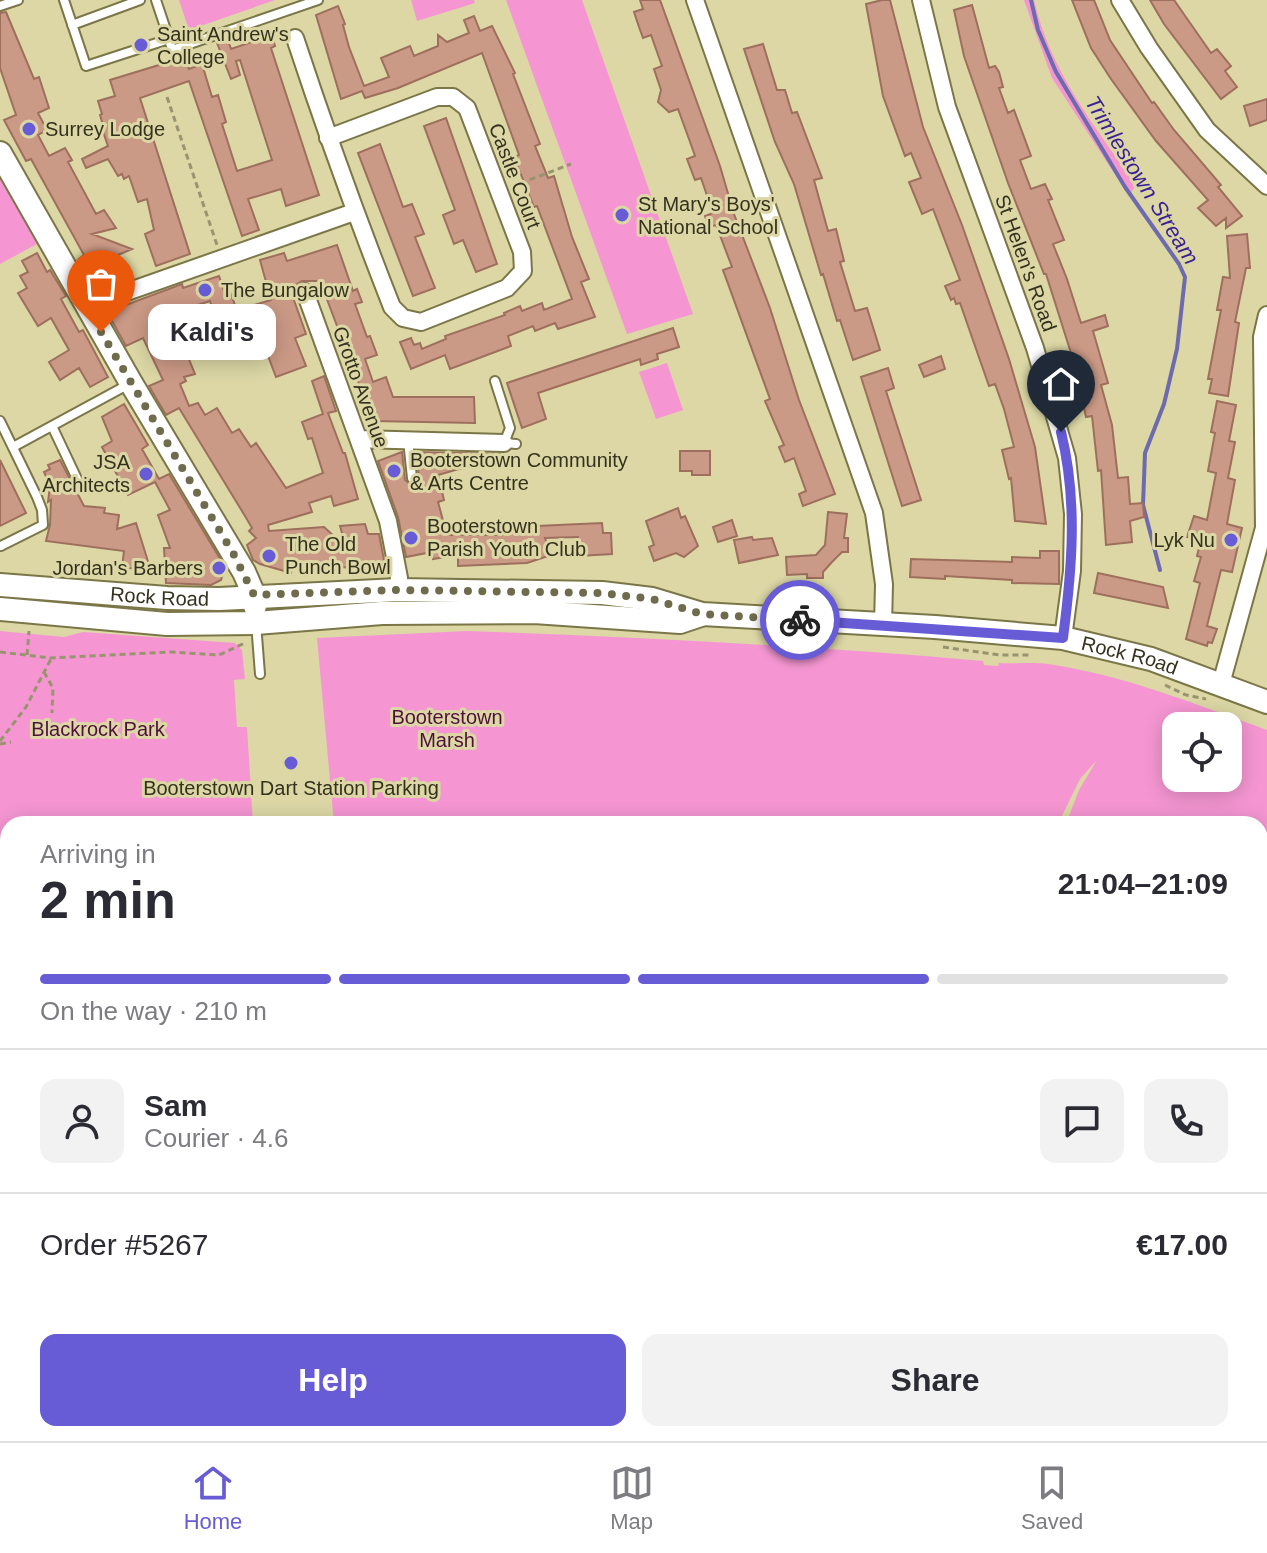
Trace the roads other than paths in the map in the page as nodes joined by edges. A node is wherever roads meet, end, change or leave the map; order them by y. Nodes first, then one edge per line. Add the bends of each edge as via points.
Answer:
1 (18, 0) edge
2 (64, 0) edge
3 (140, 0) edge
4 (156, 0) edge
5 (318, 0) edge
6 (695, 0) edge
7 (921, 0) edge
8 (1120, 0) edge
9 (0, 6) edge
10 (72, 25) junction
11 (295, 38) dead end
12 (169, 39) junction
13 (328, 138) junction
14 (0, 153) edge
15 (1267, 186) edge
16 (354, 212) junction
17 (305, 292) dead end
18 (87, 306) junction
19 (1267, 315) edge
20 (495, 381) dead end
21 (131, 383) junction
22 (0, 421) edge
23 (52, 426) junction
24 (359, 439) junction
25 (408, 440) junction
26 (510, 444) joint
27 (13, 447) junction
28 (412, 478) dead end
29 (79, 483) dead end
30 (1265, 527) edge
31 (1, 546) edge
32 (0, 585) edge
33 (398, 590) junction
34 (254, 595) junction
35 (0, 609) edge
36 (702, 614) junction
37 (883, 625) junction
38 (252, 632) junction
39 (1063, 638) junction
40 (260, 674) dead end
41 (1221, 684) junction
42 (1267, 702) edge

1 - 9 lane
2 - 10 lane
3 - 10 lane
4 - 12 lane
5 - 12 lane via 172,50
6 - 37 street via 874,513 884,584
7 - 39 street, St Helen's Road via 947,107 1035,348 1067,458 1072,571
8 - 15 street via 1207,130
10 - 12 lane via 86,66
11 - 13 street, Castle Court
13 - 16 street, Castle Court
13 - 16 street, Castle Court via 437,97 453,97 467,108 522,252 523,271 507,288 421,322 403,318 392,307
14 - 18 main road
16 - 18 street
17 - 24 street, Grotto Avenue
18 - 21 main road
19 - 30 street via 1262,337
20 - 26 lane
21 - 23 lane
21 - 34 main road
22 - 27 lane
23 - 27 lane
23 - 29 lane
24 - 25 street
24 - 33 street, Grotto Avenue via 392,535
25 - 26 street
25 - 28 lane
27 - 31 lane via 42,510 43,525
30 - 41 street
32 - 34 main road, Rock Road via 167,598
33 - 34 main road, Rock Road
33 - 36 main road, Rock Road via 602,593 652,599
34 - 38 main road
35 - 38 main road, Rock Road
36 - 37 main road, Rock Road
36 - 38 main road, Rock Road via 680,622 534,612 382,613
37 - 39 main road, Rock Road
38 - 40 lane
39 - 41 main road, Rock Road via 1151,659
41 - 42 main road, Rock Road

